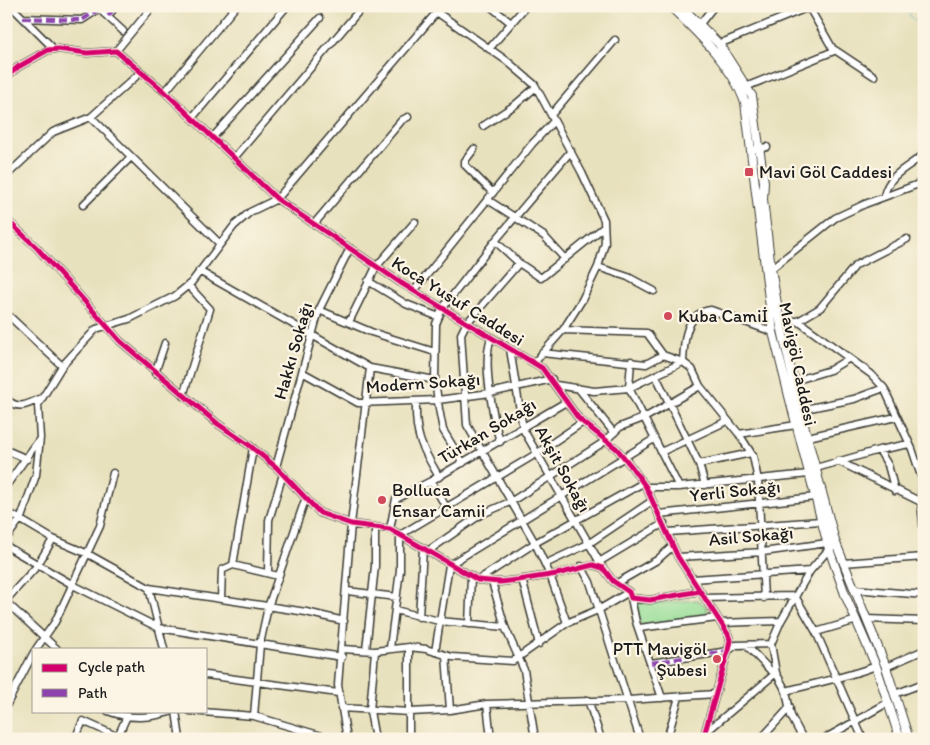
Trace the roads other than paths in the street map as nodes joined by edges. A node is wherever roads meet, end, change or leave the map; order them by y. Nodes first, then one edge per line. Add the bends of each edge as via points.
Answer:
1 (11, 6) edge
2 (116, 6) edge
3 (153, 6) edge
4 (236, 6) edge
5 (287, 6) edge
6 (363, 6) edge
7 (428, 6) edge
8 (442, 6) edge
9 (490, 6) edge
10 (526, 6) edge
11 (670, 6) edge
12 (681, 6) edge
13 (714, 6) edge
14 (98, 7) edge
15 (437, 12) junction
16 (108, 16) junction
17 (23, 18) junction
18 (320, 18) dead end
19 (511, 23) junction
20 (700, 24) junction
21 (123, 31) dead end
22 (615, 40) dead end
23 (719, 44) junction
24 (54, 49) junction
25 (490, 49) junction
26 (835, 50) junction
27 (116, 51) junction
28 (141, 72) junction
29 (7, 76) edge
30 (874, 76) dead end
31 (748, 86) junction
32 (536, 87) junction
33 (165, 92) junction
34 (551, 115) junction
35 (408, 117) dead end
36 (91, 118) junction
37 (192, 118) junction
38 (553, 122) junction
39 (483, 126) dead end
40 (213, 137) junction
41 (474, 148) dead end
42 (760, 148) junction
43 (571, 151) junction
44 (924, 154) edge
45 (131, 157) junction
46 (234, 158) junction
47 (6, 176) edge
48 (924, 182) edge
49 (493, 193) junction
50 (884, 196) junction
51 (277, 199) junction
52 (488, 200) junction
53 (83, 205) dead end
54 (515, 217) junction
55 (6, 219) edge
56 (415, 222) dead end
57 (314, 224) junction
58 (604, 227) junction
59 (907, 239) dead end
60 (495, 241) junction
61 (220, 244) junction
62 (350, 248) junction
63 (565, 259) junction
64 (519, 263) junction
65 (376, 267) junction
66 (598, 268) junction
67 (772, 269) junction
68 (199, 271) junction
69 (368, 280) junction
70 (188, 285) junction
71 (414, 291) junction
72 (654, 291) dead end
73 (442, 309) junction
74 (319, 310) junction
75 (6, 313) edge
76 (439, 317) junction
77 (780, 321) junction
78 (798, 321) junction
79 (349, 322) junction
80 (466, 324) junction
81 (105, 327) junction
82 (563, 330) junction
83 (774, 332) junction
84 (311, 336) junction
85 (491, 338) junction
86 (165, 343) dead end
87 (510, 350) junction
88 (435, 352) junction
89 (542, 354) junction
90 (663, 355) junction
91 (848, 359) junction
92 (630, 361) junction
93 (683, 362) junction
94 (534, 363) junction
95 (62, 366) junction
96 (370, 368) junction
97 (302, 372) junction
98 (155, 373) junction
99 (656, 376) junction
100 (552, 379) junction
101 (435, 380) junction
102 (794, 381) junction
103 (556, 386) junction
104 (700, 386) junction
105 (515, 388) junction
106 (578, 388) junction
107 (629, 388) junction
108 (884, 388) junction
109 (490, 393) junction
110 (183, 396) junction
111 (465, 396) junction
112 (42, 398) junction
113 (6, 399) edge
114 (438, 400) junction
115 (366, 402) junction
116 (416, 402) junction
117 (566, 402) junction
118 (669, 404) junction
119 (800, 410) junction
120 (646, 417) junction
121 (896, 417) junction
122 (726, 420) junction
123 (583, 422) junction
124 (796, 425) junction
125 (523, 429) junction
126 (614, 433) junction
127 (739, 434) junction
128 (808, 437) junction
129 (40, 438) junction
130 (654, 439) junction
131 (606, 440) junction
132 (686, 440) junction
133 (500, 442) junction
134 (909, 444) junction
135 (253, 448) junction
136 (6, 450) edge
137 (879, 450) junction
138 (483, 452) junction
139 (661, 452) junction
140 (751, 453) junction
141 (536, 454) junction
142 (625, 458) junction
143 (26, 459) junction
144 (838, 462) junction
145 (463, 463) junction
146 (699, 464) junction
147 (276, 467) junction
148 (921, 468) edge
149 (813, 471) junction
150 (113, 473) dead end
151 (283, 474) junction
152 (498, 476) junction
153 (439, 477) junction
154 (549, 477) junction
155 (758, 480) junction
156 (431, 481) junction
157 (644, 485) junction
158 (705, 485) junction
159 (6, 486) edge
160 (679, 487) junction
161 (895, 490) junction
162 (562, 497) junction
163 (815, 497) junction
164 (305, 500) junction
165 (922, 500) edge
166 (512, 501) junction
167 (652, 501) junction
168 (759, 504) junction
169 (446, 507) junction
170 (6, 511) edge
171 (659, 514) junction
172 (21, 518) junction
173 (522, 520) junction
174 (575, 520) junction
175 (821, 521) junction
176 (664, 523) junction
177 (351, 524) junction
178 (761, 526) junction
179 (374, 528) junction
180 (923, 528) edge
181 (390, 530) junction
182 (668, 532) junction
183 (400, 535) junction
184 (924, 535) edge
185 (6, 539) edge
186 (53, 539) junction
187 (535, 543) junction
188 (588, 544) junction
189 (6, 546) edge
190 (673, 546) junction
191 (831, 546) junction
192 (425, 550) junction
193 (763, 552) junction
194 (88, 554) junction
195 (678, 557) junction
196 (924, 557) edge
197 (233, 564) junction
198 (449, 564) junction
199 (545, 564) junction
200 (843, 564) junction
201 (601, 565) junction
202 (37, 566) junction
203 (581, 566) junction
204 (810, 572) junction
205 (268, 573) junction
206 (764, 574) junction
207 (550, 575) junction
208 (278, 576) junction
209 (471, 576) junction
210 (522, 579) junction
211 (478, 580) junction
212 (692, 580) junction
213 (492, 582) junction
214 (617, 583) junction
215 (73, 585) junction
216 (149, 588) junction
217 (347, 590) junction
218 (854, 590) junction
219 (700, 591) junction
220 (372, 593) junction
221 (630, 595) junction
222 (924, 595) edge
223 (794, 596) junction
224 (397, 597) junction
225 (705, 598) junction
226 (764, 598) junction
227 (221, 599) junction
228 (6, 601) edge
229 (268, 606) junction
230 (600, 609) junction
231 (395, 610) junction
232 (419, 617) junction
233 (866, 619) junction
234 (719, 620) junction
235 (857, 620) junction
236 (439, 621) junction
237 (781, 621) junction
238 (344, 622) junction
239 (924, 622) edge
240 (567, 623) junction
241 (468, 624) junction
242 (505, 627) junction
243 (159, 628) junction
244 (639, 628) junction
245 (816, 632) junction
246 (46, 638) junction
247 (730, 640) junction
248 (260, 644) junction
249 (539, 644) junction
250 (771, 644) junction
251 (736, 645) junction
252 (746, 645) junction
253 (409, 647) junction
254 (37, 648) edge
255 (56, 648) edge
256 (164, 648) edge
257 (390, 648) junction
258 (342, 649) junction
259 (366, 650) junction
260 (924, 650) edge
261 (375, 651) junction
262 (435, 652) junction
263 (728, 652) junction
264 (446, 655) junction
265 (342, 657) junction
266 (520, 657) junction
267 (32, 658) edge
268 (651, 662) junction
269 (876, 666) junction
270 (886, 667) junction
271 (776, 673) junction
272 (208, 675) edge
273 (834, 677) junction
274 (257, 682) junction
275 (924, 683) edge
276 (786, 691) junction
277 (338, 693) junction
278 (715, 694) junction
279 (895, 694) junction
280 (679, 697) junction
281 (662, 698) junction
282 (588, 700) junction
283 (629, 700) junction
284 (889, 702) junction
285 (528, 703) junction
286 (487, 704) junction
287 (6, 706) edge
288 (790, 707) junction
289 (341, 708) junction
290 (450, 710) junction
291 (370, 711) junction
292 (112, 712) edge
293 (172, 712) edge
294 (175, 712) edge
295 (203, 712) edge
296 (410, 712) junction
297 (126, 716) junction
298 (254, 716) junction
299 (855, 722) junction
300 (704, 736) edge
301 (121, 738) edge
302 (75, 739) edge
303 (180, 739) edge
304 (332, 739) edge
305 (347, 739) edge
306 (375, 739) edge
307 (409, 739) edge
308 (491, 739) edge
309 (535, 739) edge
310 (601, 739) edge
311 (640, 739) edge
312 (667, 739) edge
313 (762, 739) edge
314 (803, 739) edge
315 (824, 739) edge
316 (863, 739) edge
317 (900, 739) edge
318 (909, 739) edge

1 - 17 street
2 - 16 street
3 - 27 street
4 - 33 street
5 - 37 street
6 - 46 street
7 - 15 street
8 - 15 street
9 - 19 street
10 - 19 street
11 - 42 main road, Mavigöl Caddesi via 706,42 742,94
12 - 20 main road, Mavigöl Caddesi
13 - 20 street
14 - 16 street
14 - 17 street via 82,20
15 - 25 street
15 - 51 street
16 - 21 street
17 - 24 street
18 - 40 street
19 - 25 street
20 - 23 main road, Mavigöl Caddesi
22 - 34 street
23 - 26 street via 808,8
23 - 31 main road, Mavigöl Caddesi
24 - 27 street via 87,53
24 - 29 street via 38,55
25 - 32 street
26 - 30 street
26 - 31 street
27 - 28 street, Koca Yusuf Caddesi
28 - 33 street, Koca Yusuf Caddesi
28 - 36 street
31 - 42 main road, Mavigöl Caddesi via 754,101
32 - 34 street
32 - 39 street
33 - 37 street, Koca Yusuf Caddesi
34 - 38 street
35 - 57 street via 402,120
36 - 45 street
36 - 47 street via 53,132
37 - 40 street, Koca Yusuf Caddesi
38 - 43 street
38 - 49 street
40 - 46 street, Koca Yusuf Caddesi
41 - 49 street via 465,165
42 - 67 main road, Mavigöl Caddesi
42 - 83 main road, Mavigöl Caddesi via 763,262
43 - 54 street
43 - 58 street via 604,220
44 - 50 street via 892,177
45 - 53 street
45 - 61 street
46 - 51 street, Koca Yusuf Caddesi
48 - 50 street
49 - 52 street
50 - 67 street via 835,218
51 - 57 street, Koca Yusuf Caddesi
51 - 61 street via 250,212
52 - 54 street
52 - 71 street
54 - 60 street
54 - 63 street via 544,236
55 - 81 street via 37,248
56 - 65 street
57 - 62 street, Koca Yusuf Caddesi
58 - 63 street
58 - 66 street via 605,243
59 - 78 street via 856,265 824,304
60 - 64 street
60 - 73 street
61 - 68 street
62 - 65 street, Koca Yusuf Caddesi
62 - 74 street, Hakkı Sokağı
63 - 64 street via 541,278
64 - 80 street
65 - 69 street
65 - 71 street, Koca Yusuf Caddesi
66 - 72 street via 628,277
66 - 82 street
67 - 77 main road, Mavigöl Caddesi
68 - 70 street
68 - 84 street
69 - 76 street via 406,304
69 - 79 street
70 - 81 street via 159,304
70 - 110 street via 210,309
71 - 73 street, Koca Yusuf Caddesi
73 - 76 street
73 - 80 street, Koca Yusuf Caddesi
74 - 79 street
74 - 84 street, Hakkı Sokağı
75 - 95 street
76 - 88 street
77 - 78 street
77 - 102 main road, Mavigöl Caddesi
78 - 91 street
79 - 88 street
80 - 85 street, Koca Yusuf Caddesi
80 - 111 street via 461,335
81 - 95 street via 96,329
81 - 98 street
82 - 89 street
82 - 90 street via 647,333
83 - 93 street via 711,310 704,311 689,324
83 - 124 main road, Mavigöl Caddesi
84 - 96 street
84 - 97 street, Hakkı Sokağı
85 - 87 street, Koca Yusuf Caddesi
85 - 109 street via 488,346
86 - 98 street
87 - 94 street, Koca Yusuf Caddesi
87 - 105 street, Akşit Sokağı
88 - 101 street
89 - 92 street
89 - 94 street
90 - 92 street via 646,364
90 - 93 street
91 - 102 street via 830,370
91 - 108 street via 871,374
92 - 107 street
93 - 99 street
93 - 104 street via 692,370
94 - 100 street, Koca Yusuf Caddesi
95 - 112 street
96 - 101 street
96 - 115 street
97 - 115 street, Modern Sokağı via 358,403
97 - 147 street, Hakkı Sokağı
98 - 110 street
99 - 107 street
99 - 118 street
100 - 103 street, Koca Yusuf Caddesi
100 - 105 street, Modern Sokağı
101 - 114 street
102 - 119 main road, Mavigöl Caddesi
103 - 106 street
103 - 117 street, Koca Yusuf Caddesi
104 - 118 street
104 - 122 street
105 - 109 street, Modern Sokağı
105 - 125 street, Akşit Sokağı
106 - 107 street via 594,391
106 - 126 street
107 - 120 street
108 - 119 street via 854,399
108 - 121 street
109 - 111 street, Modern Sokağı
109 - 133 street
110 - 135 street
111 - 114 street, Modern Sokağı
111 - 138 street via 467,425
112 - 113 street via 19,407
112 - 129 street via 38,405
114 - 116 street, Modern Sokağı
114 - 145 street via 443,430
115 - 116 street, Modern Sokağı
115 - 177 street
116 - 153 street via 415,428 420,444
117 - 123 street, Koca Yusuf Caddesi
117 - 125 street, Türkan Sokağı
118 - 120 street
118 - 132 street
119 - 128 main road, Mavigöl Caddesi
120 - 126 street via 620,427
120 - 130 street
121 - 128 street
121 - 134 street
122 - 127 street
122 - 132 street
123 - 131 street, Koca Yusuf Caddesi
123 - 141 street
124 - 127 street
124 - 149 main road, Mavigöl Caddesi
125 - 133 street, Türkan Sokağı
125 - 141 street, Akşit Sokağı
126 - 131 street
127 - 140 street
128 - 149 main road, Mavigöl Caddesi
129 - 143 street
129 - 172 street via 36,475
130 - 139 street
130 - 142 street
131 - 142 street, Koca Yusuf Caddesi
131 - 154 street
132 - 139 street
132 - 146 street
133 - 138 street, Türkan Sokağı
134 - 137 street
134 - 148 street
135 - 147 street
135 - 197 street
136 - 143 street
137 - 144 street
137 - 161 street via 888,465
138 - 145 street, Türkan Sokağı
138 - 152 street
139 - 160 street
140 - 146 street
140 - 155 street
141 - 152 street
141 - 154 street, Akşit Sokağı
142 - 157 street, Koca Yusuf Caddesi
142 - 162 street
143 - 159 street
144 - 149 street
144 - 161 street
145 - 153 street, Türkan Sokağı
146 - 158 street
147 - 151 street
148 - 165 street
149 - 155 street
149 - 163 main road, Mavigöl Caddesi
149 - 191 main road, Mavigöl Caddesi
150 - 194 street via 100,526
151 - 164 street
151 - 205 street via 270,520
152 - 166 street
152 - 169 street
153 - 156 street, Türkan Sokağı
154 - 162 street, Akşit Sokağı
154 - 166 street
155 - 158 street
155 - 168 street
156 - 169 street
156 - 181 street, Türkan Sokağı via 396,499
157 - 160 street
157 - 167 street, Koca Yusuf Caddesi
157 - 174 street
158 - 160 street
161 - 165 street
162 - 173 street
162 - 174 street, Akşit Sokağı
163 - 168 street, Yerli Sokağı
163 - 175 main road, Mavigöl Caddesi
164 - 177 street via 320,513
164 - 208 street
165 - 180 street
166 - 173 street
166 - 192 street via 480,516
167 - 171 street, Koca Yusuf Caddesi
167 - 188 street
168 - 171 street, Yerli Sokağı
168 - 178 street
169 - 183 street
170 - 172 street
171 - 176 street, Koca Yusuf Caddesi
172 - 185 street
172 - 186 street
173 - 187 street
173 - 198 street
174 - 187 street
174 - 188 street, Akşit Sokağı
175 - 178 street
175 - 191 main road, Mavigöl Caddesi
176 - 182 street, Koca Yusuf Caddesi
176 - 201 street
177 - 179 street
177 - 217 street
178 - 182 street
178 - 193 street
179 - 181 street
179 - 220 street
180 - 184 street
181 - 183 street
182 - 190 street, Koca Yusuf Caddesi
183 - 192 street
183 - 224 street
186 - 194 street
186 - 202 street
187 - 199 street
187 - 211 street
188 - 199 street
188 - 201 street, Akşit Sokağı
189 - 202 street
190 - 195 street, Koca Yusuf Caddesi
190 - 214 street
191 - 193 street, Asil Sokağı
191 - 200 main road, Mavigöl Caddesi
191 - 204 street
191 - 235 main road, Mavigöl Caddesi
192 - 198 street
192 - 232 street
193 - 195 street, Asil Sokağı
193 - 206 street
194 - 215 street
194 - 216 street
195 - 212 street, Koca Yusuf Caddesi
196 - 200 street
197 - 205 street
197 - 227 street via 222,570
198 - 209 street
198 - 236 street
199 - 207 street
200 - 218 main road, Mavigöl Caddesi
201 - 203 street
201 - 214 street, Akşit Sokağı
202 - 215 street
202 - 228 street
203 - 207 street
203 - 230 street
204 - 206 street
204 - 223 street
205 - 208 street
206 - 212 street
206 - 226 street
207 - 210 street
207 - 240 street
208 - 229 street
209 - 211 street
209 - 241 street
210 - 213 street
210 - 249 street
211 - 213 street
212 - 219 street, Koca Yusuf Caddesi
213 - 242 street
214 - 221 street, Akşit Sokağı
215 - 243 street
215 - 246 street
216 - 227 street
216 - 243 street
217 - 220 street
217 - 238 street
218 - 222 street
218 - 233 main road, Mavigöl Caddesi
219 - 221 street via 650,600
219 - 225 street, Koca Yusuf Caddesi
220 - 224 street
220 - 259 street
221 - 230 street
221 - 244 street
223 - 226 street
223 - 237 street
223 - 245 street
224 - 231 street
225 - 226 street
225 - 234 street, Koca Yusuf Caddesi
227 - 229 street
228 - 246 street
229 - 238 street
229 - 248 street
230 - 240 street
230 - 283 street
231 - 232 street
231 - 257 street
232 - 236 street
233 - 239 street
233 - 270 main road, Mavigöl Caddesi
234 - 237 street
234 - 244 street
234 - 247 street, Koca Yusuf Caddesi
235 - 245 street
235 - 269 main road, Mavigöl Caddesi
236 - 241 street
236 - 262 street
237 - 250 street
238 - 258 street
240 - 249 street
241 - 242 street
242 - 266 street
243 - 248 street
243 - 256 street
244 - 268 street
245 - 273 street
246 - 254 street
246 - 255 street
247 - 251 street
247 - 263 street
248 - 265 street
248 - 274 street
249 - 266 street
250 - 252 street
250 - 271 street
251 - 252 street
251 - 263 street
252 - 271 street
253 - 257 street
253 - 262 street
253 - 296 street
257 - 261 street
258 - 259 street
258 - 265 street
259 - 261 street
260 - 270 street
261 - 291 street
262 - 264 street
263 - 268 street
263 - 278 street
264 - 266 street via 513,661
264 - 290 street
265 - 277 street
266 - 285 street
267 - 287 street
268 - 281 street
269 - 273 street via 852,676
269 - 284 main road, Mavigöl Caddesi
270 - 279 main road, Mavigöl Caddesi
271 - 276 street
271 - 300 street
272 - 274 street
273 - 276 street
273 - 299 street
274 - 277 street
274 - 298 street
275 - 279 street
276 - 288 street
277 - 289 street
278 - 280 street
278 - 300 street
279 - 318 main road, Mavigöl Caddesi
280 - 281 street
280 - 312 street
281 - 283 street
282 - 283 street
282 - 285 street
282 - 310 street
283 - 311 street
284 - 299 street
284 - 317 main road, Mavigöl Caddesi
285 - 286 street
285 - 309 street
286 - 290 street
286 - 308 street
288 - 313 street
288 - 314 street
289 - 291 street
289 - 305 street
290 - 296 street
291 - 296 street
291 - 306 street
292 - 297 street
293 - 297 street via 152,718
294 - 303 street
295 - 298 street
296 - 307 street
297 - 301 street
298 - 304 street
299 - 315 street
299 - 316 street
301 - 302 street via 83,721

